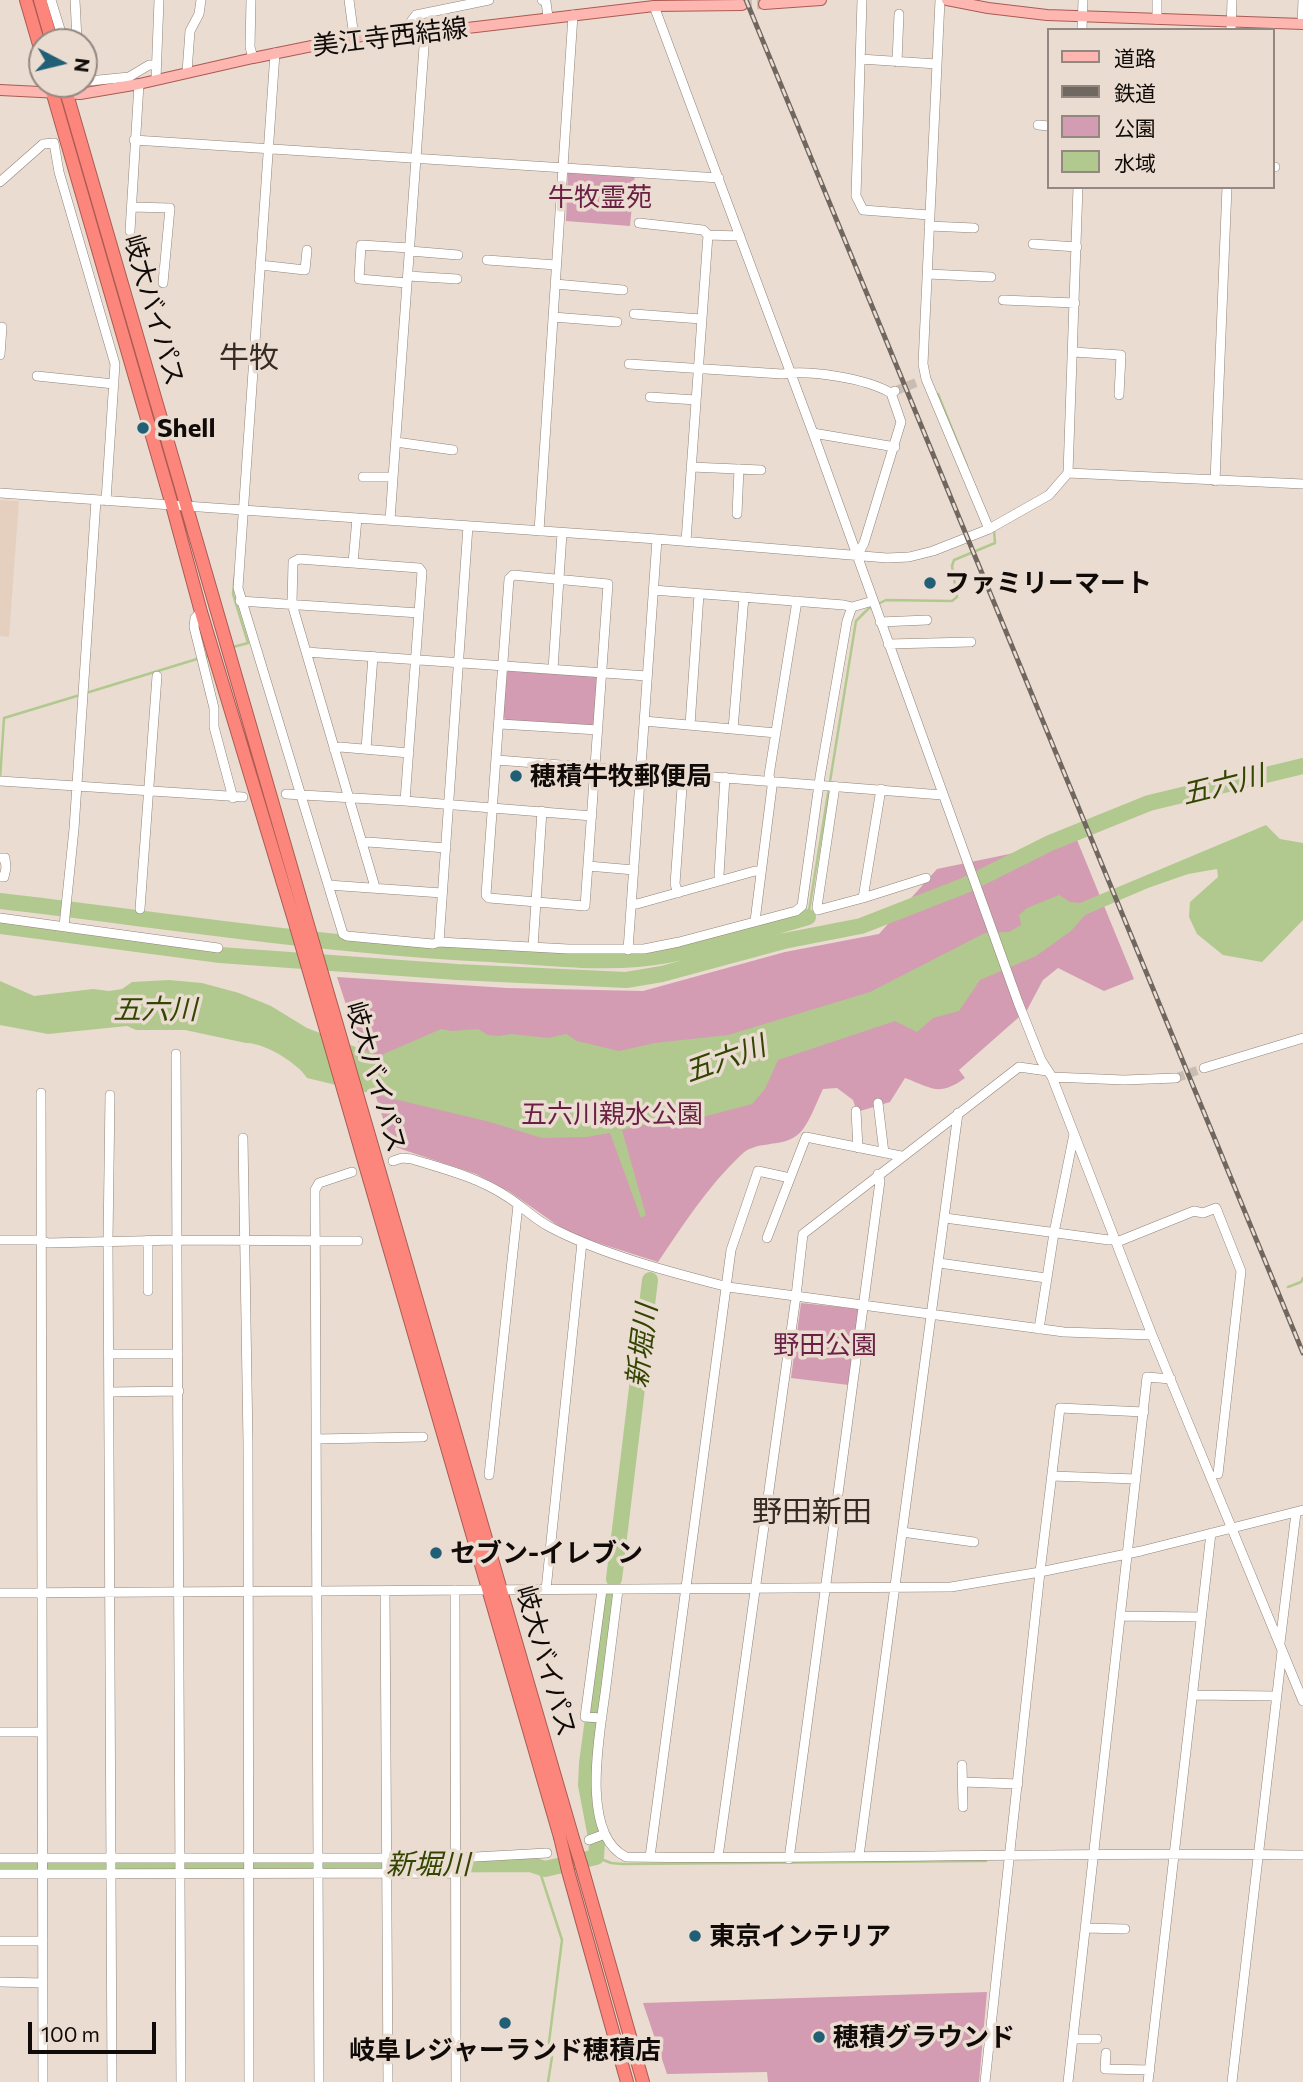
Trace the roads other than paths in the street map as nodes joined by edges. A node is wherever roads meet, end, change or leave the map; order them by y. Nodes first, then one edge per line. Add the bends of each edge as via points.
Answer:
1 (26, 0) edge
2 (40, 0) edge
3 (51, 0) edge
4 (75, 0) edge
5 (159, 0) edge
6 (201, 0) edge
7 (251, 0) edge
8 (349, 0) edge
9 (489, 0) edge
10 (542, 0) edge
11 (821, 0) edge
12 (862, 0) edge
13 (940, 0) edge
14 (947, 0) edge
15 (1016, 0) edge
16 (1083, 0) edge
17 (1157, 0) edge
18 (1232, 0) edge
19 (1303, 0) edge
20 (961, 1) edge
21 (764, 4) dead end
22 (742, 5) dead end
23 (654, 6) junction
24 (1013, 12) junction
25 (899, 14) dead end
26 (573, 15) junction
27 (548, 17) junction
28 (1083, 17) junction
29 (1157, 19) junction
30 (1302, 24) edge
31 (1231, 26) edge
32 (34, 28) edge
33 (48, 28) edge
34 (60, 28) edge
35 (76, 28) edge
36 (1083, 28) edge
37 (409, 32) junction
38 (425, 33) junction
39 (354, 37) junction
40 (275, 53) junction
41 (253, 58) junction
42 (860, 60) junction
43 (897, 62) junction
44 (937, 64) junction
45 (155, 65) junction
46 (187, 72) junction
47 (156, 79) junction
48 (98, 80) edge
49 (139, 84) junction
50 (28, 89) edge
51 (0, 90) edge
52 (98, 91) edge
53 (54, 98) edge
54 (68, 98) edge
55 (1038, 125) dead end
56 (1048, 126) edge
57 (134, 140) junction
58 (268, 148) junction
59 (416, 158) junction
60 (563, 166) junction
61 (719, 178) junction
62 (0, 182) edge
63 (1078, 189) edge
64 (1227, 189) edge
65 (131, 206) junction
66 (929, 215) junction
67 (639, 223) dead end
68 (929, 226) junction
69 (974, 228) dead end
70 (130, 231) dead end
71 (708, 235) junction
72 (740, 236) junction
73 (1033, 244) dead end
74 (1077, 247) junction
75 (410, 249) junction
76 (307, 250) dead end
77 (458, 255) dead end
78 (487, 260) dead end
79 (260, 265) junction
80 (556, 265) junction
81 (928, 274) junction
82 (991, 276) dead end
83 (457, 279) dead end
84 (407, 280) junction
85 (163, 283) dead end
86 (555, 285) junction
87 (623, 290) dead end
88 (1003, 300) dead end
89 (1075, 303) junction
90 (634, 314) dead end
91 (552, 317) junction
92 (701, 319) junction
93 (617, 321) dead end
94 (2, 327) dead end
95 (1073, 352) junction
96 (0, 355) edge
97 (629, 364) dead end
98 (698, 369) junction
99 (790, 373) junction
100 (40, 375) dead end
101 (114, 384) junction
102 (1119, 395) dead end
103 (650, 397) dead end
104 (696, 400) junction
105 (813, 433) junction
106 (396, 442) junction
107 (895, 447) junction
108 (453, 450) dead end
109 (691, 467) junction
110 (739, 469) junction
111 (761, 471) dead end
112 (1068, 473) junction
113 (363, 477) dead end
114 (393, 477) junction
115 (1215, 481) junction
116 (1303, 484) edge
117 (0, 493) edge
118 (101, 500) junction
119 (173, 505) junction
120 (187, 506) junction
121 (244, 510) junction
122 (737, 514) dead end
123 (358, 518) junction
124 (390, 520) junction
125 (468, 526) junction
126 (989, 529) junction
127 (539, 531) junction
128 (562, 533) junction
129 (657, 539) junction
130 (686, 541) junction
131 (857, 556) junction
132 (353, 563) junction
133 (559, 578) junction
134 (653, 590) junction
135 (699, 594) junction
136 (744, 597) junction
137 (240, 601) junction
138 (797, 601) junction
139 (873, 601) junction
140 (292, 604) junction
141 (852, 607) junction
142 (201, 612) junction
143 (419, 613) junction
144 (927, 620) dead end
145 (880, 622) junction
146 (971, 642) dead end
147 (888, 644) junction
148 (306, 652) junction
149 (373, 656) junction
150 (415, 659) junction
151 (458, 662) junction
152 (504, 665) junction
153 (552, 669) junction
154 (602, 672) junction
155 (157, 676) dead end
156 (647, 676) junction
157 (644, 721) junction
158 (500, 724) junction
159 (690, 725) junction
160 (733, 729) junction
161 (598, 730) junction
162 (776, 733) junction
163 (334, 749) junction
164 (366, 750) junction
165 (409, 753) junction
166 (497, 760) junction
167 (596, 767) junction
168 (641, 771) junction
169 (683, 774) junction
170 (725, 778) junction
171 (0, 781) edge
172 (771, 781) junction
173 (819, 784) junction
174 (835, 786) junction
175 (76, 787) junction
176 (881, 789) junction
177 (148, 792) junction
178 (300, 793) junction
179 (286, 794) dead end
180 (942, 795) junction
181 (348, 797) junction
182 (405, 800) junction
183 (449, 804) junction
184 (494, 808) junction
185 (542, 811) junction
186 (592, 816) junction
187 (362, 844) junction
188 (446, 848) junction
189 (0, 858) edge
190 (588, 866) junction
191 (634, 870) junction
192 (761, 872) junction
193 (0, 877) edge
194 (926, 878) dead end
195 (720, 881) junction
196 (328, 885) junction
197 (374, 887) junction
198 (442, 893) junction
199 (678, 893) junction
200 (863, 898) junction
201 (536, 901) junction
202 (631, 904) junction
203 (140, 909) dead end
204 (0, 918) edge
205 (301, 921) junction
206 (755, 921) junction
207 (64, 926) junction
208 (439, 942) junction
209 (533, 947) junction
210 (218, 948) dead end
211 (628, 950) junction
212 (1303, 1038) edge
213 (176, 1054) dead end
214 (1204, 1068) tunnel mouth
215 (1049, 1074) junction
216 (1175, 1078) tunnel mouth
217 (41, 1093) dead end
218 (110, 1095) dead end
219 (878, 1103) dead end
220 (856, 1111) dead end
221 (958, 1113) junction
222 (361, 1131) junction
223 (1074, 1134) junction
224 (243, 1138) dead end
225 (858, 1148) junction
226 (884, 1153) junction
227 (901, 1156) junction
228 (393, 1161) dead end
229 (352, 1172) dead end
230 (878, 1174) junction
231 (790, 1178) junction
232 (518, 1205) junction
233 (945, 1218) junction
234 (1054, 1233) junction
235 (767, 1238) dead end
236 (0, 1240) edge
237 (40, 1240) junction
238 (148, 1240) junction
239 (177, 1240) junction
240 (108, 1241) junction
241 (246, 1241) junction
242 (317, 1241) junction
243 (358, 1241) dead end
244 (1116, 1241) junction
245 (582, 1242) junction
246 (939, 1263) junction
247 (1046, 1278) junction
248 (728, 1287) junction
249 (148, 1291) dead end
250 (796, 1296) junction
251 (863, 1305) junction
252 (932, 1314) junction
253 (1039, 1329) junction
254 (1152, 1335) junction
255 (109, 1354) junction
256 (178, 1354) junction
257 (1171, 1379) junction
258 (179, 1391) junction
259 (110, 1392) junction
260 (1144, 1412) junction
261 (423, 1437) dead end
262 (316, 1439) junction
263 (1218, 1474) dead end
264 (489, 1475) dead end
265 (1052, 1476) junction
266 (1136, 1479) junction
267 (1300, 1512) edge
268 (1232, 1528) junction
269 (902, 1532) junction
270 (1211, 1533) junction
271 (974, 1542) dead end
272 (1127, 1554) junction
273 (1040, 1572) junction
274 (756, 1588) junction
275 (687, 1589) junction
276 (825, 1589) junction
277 (894, 1589) junction
278 (455, 1590) junction
279 (546, 1590) junction
280 (603, 1590) junction
281 (618, 1590) junction
282 (385, 1591) junction
283 (488, 1591) junction
284 (502, 1591) junction
285 (41, 1592) junction
286 (110, 1592) junction
287 (179, 1592) junction
288 (247, 1592) junction
289 (317, 1592) junction
290 (0, 1593) edge
291 (1120, 1616) junction
292 (1201, 1617) junction
293 (1281, 1647) junction
294 (1192, 1695) junction
295 (1275, 1696) junction
296 (1303, 1701) edge
297 (602, 1718) junction
298 (0, 1732) edge
299 (42, 1732) junction
300 (962, 1765) dead end
301 (963, 1782) junction
302 (1018, 1784) junction
303 (963, 1807) dead end
304 (604, 1835) junction
305 (566, 1836) junction
306 (589, 1840) dead end
307 (547, 1853) dead end
308 (1011, 1854) junction
309 (1174, 1854) junction
310 (1257, 1854) junction
311 (1094, 1855) junction
312 (1303, 1855) edge
313 (859, 1856) junction
314 (650, 1857) junction
315 (718, 1857) junction
316 (0, 1858) edge
317 (789, 1858) junction
318 (247, 1865) junction
319 (318, 1865) junction
320 (387, 1865) junction
321 (457, 1865) junction
322 (43, 1866) junction
323 (111, 1866) junction
324 (180, 1866) junction
325 (0, 1874) edge
326 (1085, 1928) junction
327 (1125, 1929) dead end
328 (0, 1941) edge
329 (43, 1941) junction
330 (0, 1982) edge
331 (43, 1983) junction
332 (1073, 2039) junction
333 (1097, 2039) dead end
334 (1106, 2053) dead end
335 (1150, 2070) junction
336 (43, 2082) edge
337 (112, 2082) edge
338 (181, 2082) edge
339 (248, 2082) edge
340 (319, 2082) edge
341 (388, 2082) edge
342 (456, 2082) edge
343 (627, 2082) edge
344 (643, 2082) edge
345 (985, 2082) edge
346 (1068, 2082) edge
347 (1148, 2082) edge
348 (1232, 2082) edge

1 - 32 highway
2 - 33 highway
3 - 34 street
4 - 35 street
5 - 45 street
6 - 46 street via 200,14 190,32
7 - 41 street
8 - 39 street
9 - 37 street via 416,15
10 - 27 street
11 - 21 main road
12 - 42 street
13 - 44 street
14 - 20 main road
15 - 24 street
16 - 28 street
17 - 29 street
18 - 31 street
19 - 30 street
20 - 24 main road
22 - 23 main road, 美江寺西結線
23 - 26 main road, 美江寺西結線
23 - 61 street
24 - 28 main road
25 - 43 street
26 - 27 main road, 美江寺西結線
26 - 60 street
27 - 38 main road, 美江寺西結線
28 - 29 main road
28 - 36 street
29 - 31 main road
30 - 31 main road
37 - 38 main road, 美江寺西結線
37 - 39 main road, 美江寺西結線
38 - 59 street
39 - 40 main road, 美江寺西結線
40 - 41 main road, 美江寺西結線
40 - 58 street
41 - 46 main road, 美江寺西結線
42 - 43 street
42 - 66 street via 859,206
43 - 44 street
44 - 66 street
45 - 47 street
45 - 48 street via 129,77
46 - 47 main road, 美江寺西結線
47 - 49 main road, 美江寺西結線
49 - 52 main road, 美江寺西結線
49 - 57 street
50 - 51 main road, 美江寺西結線
53 - 119 highway, 岐大バイパス
54 - 120 highway, 岐大バイパス
55 - 56 street
57 - 58 street
57 - 65 street
58 - 59 street
58 - 79 street
59 - 60 street
59 - 75 street
60 - 61 street
60 - 80 street
61 - 72 street
62 - 101 street via 43,144 54,143 115,363
63 - 74 street
64 - 115 street
65 - 70 street
65 - 85 street via 170,208
66 - 68 street
67 - 71 street via 703,230
68 - 69 street
68 - 81 street
71 - 72 street
71 - 92 street
72 - 99 street
73 - 74 street
74 - 89 street
75 - 77 street
75 - 84 street
75 - 84 street via 361,245 359,279
76 - 79 street via 305,270
78 - 80 street
79 - 121 street
80 - 86 street
81 - 82 street
81 - 126 street via 923,380
83 - 84 street
84 - 106 street
86 - 87 street
86 - 91 street
88 - 89 street
89 - 95 street
90 - 92 street
91 - 93 street
91 - 127 street
92 - 98 street
94 - 96 street
95 - 102 street via 1121,355
95 - 112 street
97 - 98 street
98 - 99 street
98 - 104 street
99 - 105 street
99 - 107 street via 834,376 893,392 901,422
100 - 101 street
101 - 118 street
103 - 104 street
104 - 109 street
105 - 107 street
105 - 131 street
106 - 108 street
106 - 114 street
107 - 131 street
109 - 110 street
109 - 130 street
110 - 111 street
110 - 122 street
112 - 115 street
112 - 126 street via 1049,495
113 - 114 street
114 - 124 street
115 - 116 street
117 - 118 street
118 - 119 street
118 - 175 street
119 - 120 street
119 - 142 highway, 岐大バイパス
120 - 121 street
120 - 205 highway, 岐大バイパス
121 - 123 street
121 - 137 street
123 - 124 street
123 - 132 street
124 - 125 street
125 - 127 street
125 - 151 street
126 - 131 street via 909,557
127 - 128 street
128 - 129 street
128 - 133 street
129 - 130 street
129 - 134 street
130 - 131 street
131 - 139 street
132 - 140 street via 293,562
132 - 143 street via 419,568
133 - 152 street via 513,575 509,579
133 - 153 street
133 - 154 street via 608,584
134 - 135 street
134 - 156 street
135 - 136 street
135 - 159 street
136 - 138 street
136 - 160 street
137 - 140 street
137 - 178 street
138 - 141 street
138 - 162 street
139 - 141 street
139 - 145 street
140 - 143 street
140 - 148 street
141 - 173 street
142 - 177 street via 194,627 214,708 214,727 238,797
142 - 205 highway, 岐大バイパス
143 - 150 street
144 - 145 street
145 - 147 street
146 - 147 street
147 - 180 street
148 - 149 street
148 - 163 street
149 - 150 street
149 - 164 street
150 - 151 street
150 - 165 street
151 - 152 street
151 - 183 street
152 - 153 street
152 - 158 street
153 - 154 street
154 - 156 street
154 - 161 street
155 - 177 street
156 - 157 street
157 - 159 street
157 - 168 street
158 - 161 street
158 - 166 street
159 - 160 street
160 - 162 street
161 - 167 street
162 - 172 street
163 - 164 street
163 - 181 street
164 - 165 street
165 - 182 street
166 - 167 street
166 - 184 street
167 - 168 street
167 - 186 street
168 - 169 street
168 - 191 street
169 - 170 street
169 - 199 street
170 - 172 street
170 - 195 street
171 - 175 street
172 - 173 street
172 - 192 street
173 - 174 street
173 - 206 street via 802,906
174 - 176 street
174 - 200 street via 817,907
175 - 177 street
175 - 207 street
176 - 180 street
176 - 200 street
177 - 203 street
178 - 179 street
178 - 181 street
178 - 196 street
180 - 215 street
181 - 182 street
181 - 187 street
182 - 183 street
183 - 184 street
183 - 188 street
184 - 185 street
184 - 201 street via 486,895
185 - 186 street
185 - 201 street
186 - 190 street
187 - 188 street
187 - 197 street
188 - 198 street
189 - 193 street via 5,858 6,868
190 - 191 street
190 - 201 street via 585,906
191 - 202 street
192 - 195 street
192 - 206 street
194 - 200 street
195 - 199 street
196 - 197 street
196 - 208 street via 343,934
197 - 198 street
198 - 208 street
199 - 202 street
201 - 209 street
202 - 211 street
204 - 207 street
205 - 222 highway, 岐大バイパス
206 - 211 street via 679,943
207 - 210 street
208 - 209 street
209 - 211 street
212 - 214 street
213 - 239 street
215 - 216 street via 1124,1080
215 - 221 street via 1019,1067
215 - 223 street
217 - 237 street
218 - 240 street
219 - 226 street
220 - 225 street
221 - 227 street
221 - 233 street
222 - 283 highway, 岐大バイパス
222 - 284 highway, 岐大バイパス
223 - 234 street
223 - 244 street
224 - 241 street
225 - 226 street
225 - 231 street via 806,1137
226 - 227 street
227 - 230 street
228 - 232 street via 412,1159 468,1176
229 - 242 street via 319,1184 315,1190
230 - 250 street via 803,1234
230 - 251 street
231 - 235 street
231 - 248 street via 758,1171 731,1250
232 - 245 street via 547,1226
232 - 264 street
233 - 234 street
233 - 246 street
234 - 244 street
234 - 247 street
236 - 237 street
237 - 240 street
237 - 285 street
238 - 239 street
238 - 240 street
238 - 249 street
239 - 241 street
239 - 256 street
240 - 255 street
241 - 242 street
241 - 288 street
242 - 243 street
242 - 262 street
244 - 254 street
244 - 263 street via 1194,1211 1216,1208 1241,1271
245 - 248 street
245 - 279 street
246 - 247 street
246 - 252 street
247 - 253 street
248 - 250 street
248 - 275 street
250 - 251 street
250 - 274 street
251 - 252 street
251 - 276 street
252 - 253 street
252 - 269 street
253 - 254 street
254 - 257 street
255 - 256 street
255 - 259 street
256 - 258 street
257 - 260 street via 1147,1377
257 - 268 street
258 - 259 street
258 - 287 street
259 - 286 street
260 - 265 street via 1060,1408
260 - 266 street
261 - 262 street
262 - 289 street
265 - 266 street
265 - 273 street
266 - 272 street
267 - 268 street
267 - 293 street
268 - 270 street
268 - 293 street
269 - 271 street
269 - 277 street
270 - 272 street
270 - 292 street
272 - 273 street
272 - 291 street
273 - 277 street via 951,1587
273 - 302 street
274 - 275 street
274 - 276 street
274 - 315 street
275 - 281 street
275 - 314 street
276 - 277 street
276 - 317 street
277 - 313 street
278 - 282 street
278 - 283 street
278 - 321 street
279 - 280 street
279 - 284 street
280 - 281 street
280 - 297 street via 585,1717
281 - 297 street
282 - 289 street
282 - 320 street
283 - 284 street
283 - 305 highway, 岐大バイパス
284 - 305 highway, 岐大バイパス
285 - 286 street
285 - 290 street
285 - 299 street
286 - 287 street
286 - 323 street
287 - 288 street
287 - 324 street
288 - 289 street
288 - 318 street
289 - 319 street
291 - 292 street
291 - 311 street
292 - 294 street
293 - 295 street
293 - 296 street
294 - 295 street
294 - 309 street
295 - 310 street
297 - 304 street via 595,1785
298 - 299 street
299 - 322 street
300 - 301 street
301 - 302 street
301 - 303 street
302 - 308 street
304 - 306 street
304 - 314 street via 616,1852 626,1857
305 - 343 highway, 岐大バイパス, bridge via 568,1871
305 - 344 highway, 岐大バイパス, bridge via 581,1864
307 - 321 street
308 - 311 street
308 - 313 street
308 - 345 street
309 - 310 street
309 - 311 street
309 - 335 street
310 - 312 street
310 - 348 street
311 - 326 street
313 - 317 street
314 - 315 street
315 - 317 street
316 - 322 street
318 - 319 street
318 - 319 street
318 - 324 street
318 - 324 street
318 - 339 street
319 - 320 street
319 - 320 street
319 - 340 street
320 - 321 street
320 - 321 street
320 - 341 street
321 - 342 street
322 - 323 street
322 - 323 street
322 - 325 street
322 - 329 street
323 - 324 street
323 - 324 street
323 - 337 street
324 - 338 street
326 - 327 street
326 - 332 street
328 - 329 street
329 - 331 street
330 - 331 street
331 - 336 street
332 - 333 street
332 - 346 street
334 - 335 street via 1105,2069
335 - 347 street

